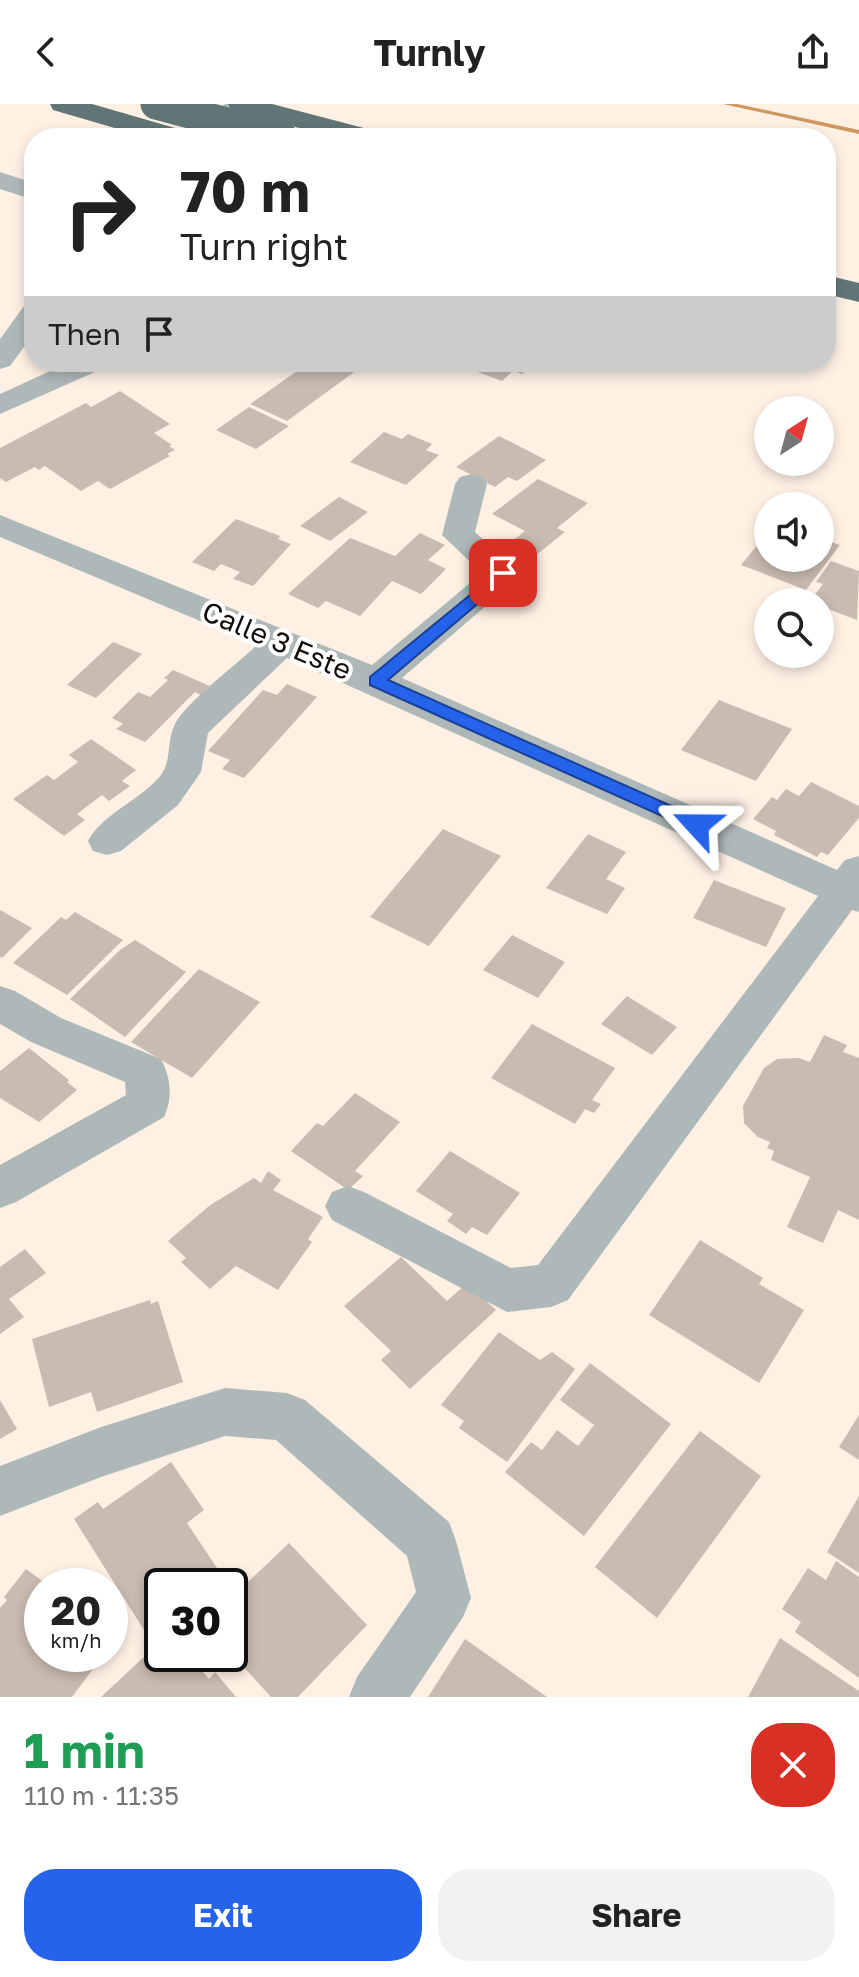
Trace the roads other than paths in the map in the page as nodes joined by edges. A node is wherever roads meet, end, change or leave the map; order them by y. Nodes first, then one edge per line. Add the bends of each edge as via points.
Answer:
1 (63, 104) edge
2 (156, 104) edge
3 (240, 104) edge
4 (142, 128) edge
5 (210, 128) edge
6 (246, 128) edge
7 (331, 128) edge
8 (0, 180) edge
9 (24, 188) edge
10 (836, 287) edge
11 (859, 293) edge
12 (836, 315) edge
13 (859, 321) edge
14 (24, 326) edge
15 (0, 360) edge
16 (72, 372) edge
17 (0, 405) edge
18 (471, 484) dead end
19 (0, 525) edge
20 (281, 643) junction
21 (376, 681) junction
22 (107, 841) dead end
23 (854, 886) edge
24 (0, 1003) edge
25 (0, 1188) edge
26 (348, 1206) dead end
27 (0, 1491) edge
28 (377, 1697) edge

1 - 4 highway
2 - 6 highway, bridge
3 - 5 street
3 - 7 highway
8 - 9 street
10 - 11 highway
12 - 13 highway
14 - 15 street
16 - 17 street
18 - 21 street via 458,535 503,573
19 - 20 street, Calle 3 Este
20 - 21 street, Calle 3 Este
20 - 22 street via 193,725 184,742 186,761 173,785
21 - 23 street, Calle 3 Este
23 - 26 street via 551,1285 507,1290
24 - 25 street via 46,1030 146,1072 148,1104
27 - 28 street via 225,1412 287,1417 430,1541 444,1598

